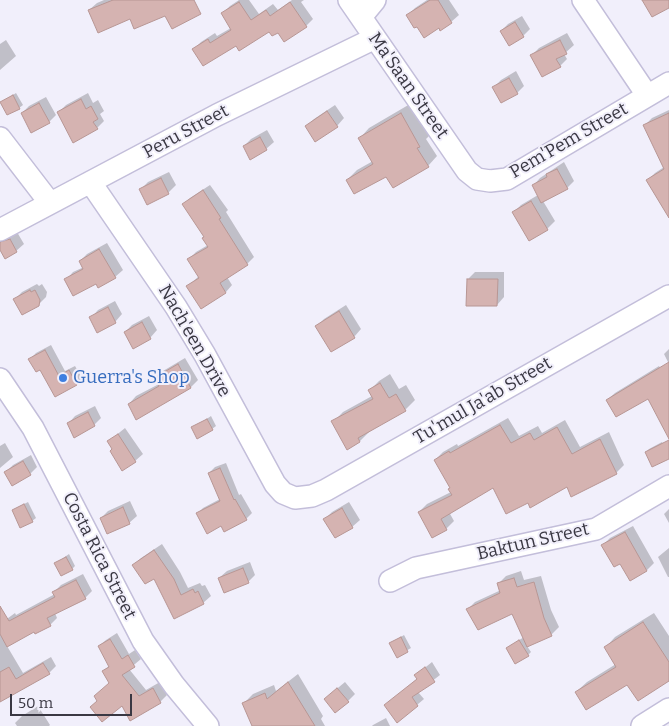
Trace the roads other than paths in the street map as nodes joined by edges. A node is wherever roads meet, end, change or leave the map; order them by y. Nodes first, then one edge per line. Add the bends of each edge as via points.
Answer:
1 (375, 0) edge
2 (583, 0) edge
3 (355, 8) edge
4 (374, 38) junction
5 (669, 83) edge
6 (647, 95) junction
7 (0, 138) edge
8 (467, 172) joint
9 (91, 183) junction
10 (50, 203) junction
11 (0, 230) edge
12 (669, 296) edge
13 (0, 379) edge
14 (669, 486) edge
15 (295, 498) joint
16 (390, 581) dead end
17 (669, 709) edge
18 (208, 726) edge
19 (642, 726) edge

1 - 3 street
2 - 6 street
3 - 4 street, Ma'Saan Street
4 - 8 street, Ma'Saan Street
4 - 9 street, Peru Street via 217,115
5 - 6 street, Pem'Pem Street
6 - 8 street, Pem'Pem Street via 507,178 490,182
7 - 10 street
9 - 10 street, Peru Street
9 - 15 street, Nach'een Drive via 176,307 275,484 283,493
10 - 11 street, Peru Street
12 - 15 street, Tu'mul Ja'ab Street via 326,490
13 - 18 street, Costa Rica Street via 33,428 143,641
14 - 16 street, Baktun Street via 596,529 416,568
17 - 19 street

